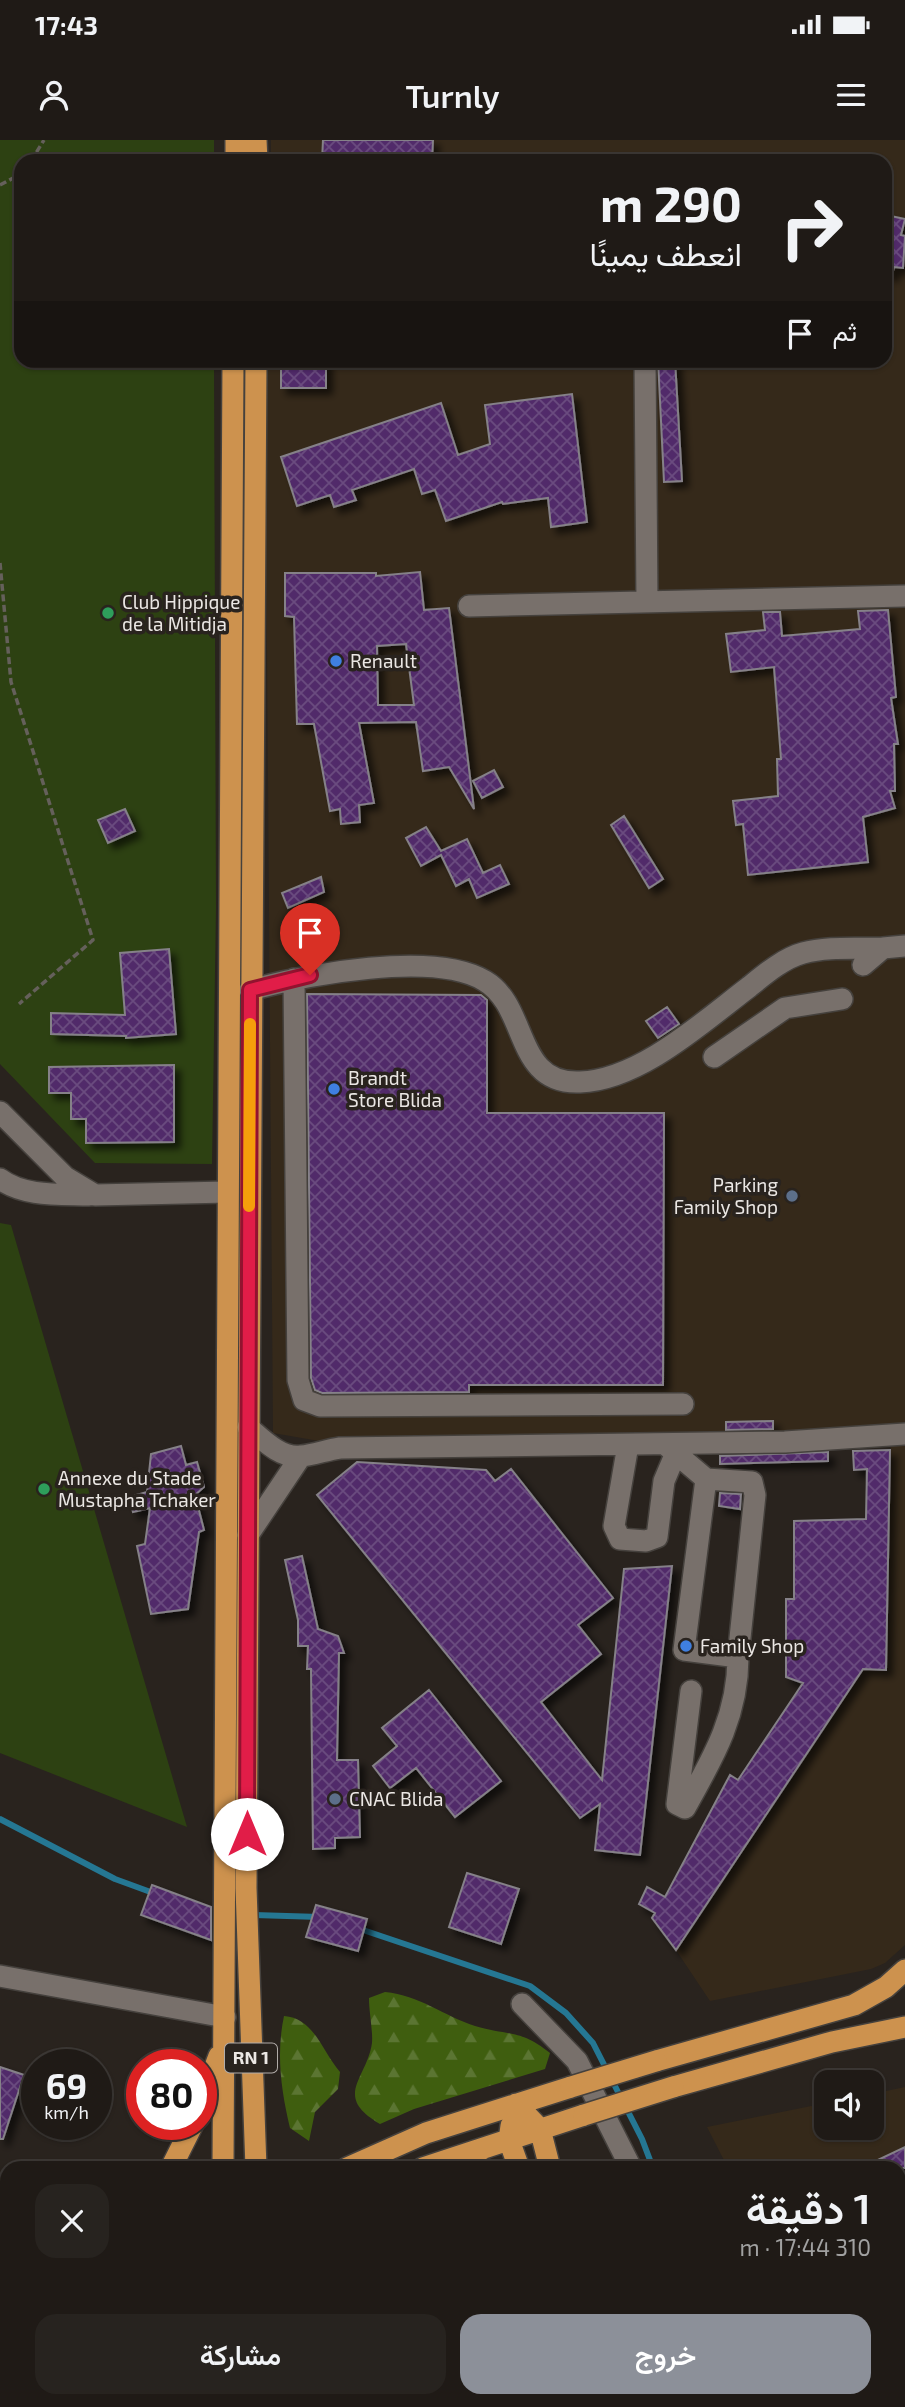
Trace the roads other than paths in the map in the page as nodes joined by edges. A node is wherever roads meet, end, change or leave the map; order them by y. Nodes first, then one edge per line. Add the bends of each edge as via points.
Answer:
1 (233, 368) edge
2 (256, 368) edge
3 (645, 368) edge
4 (905, 596) edge
5 (647, 601) junction
6 (469, 606) dead end
7 (905, 946) edge
8 (883, 948) junction
9 (863, 965) dead end
10 (294, 979) junction
11 (250, 990) junction
12 (842, 999) dead end
13 (714, 1057) dead end
14 (0, 1112) edge
15 (0, 1179) edge
16 (227, 1192) junction
17 (95, 1195) junction
18 (683, 1404) dead end
19 (248, 1427) junction
20 (905, 1434) edge
21 (628, 1446) junction
22 (671, 1450) junction
23 (301, 1456) junction
24 (706, 1479) junction
25 (248, 1535) junction
26 (738, 1657) junction
27 (691, 1691) dead end
28 (236, 1945) junction
29 (905, 1970) edge
30 (0, 1976) edge
31 (905, 1978) edge
32 (905, 1995) edge
33 (522, 2004) dead end
34 (225, 2017) junction
35 (905, 2027) edge
36 (225, 2041) junction
37 (217, 2062) edge
38 (516, 2104) junction
39 (540, 2129) junction
40 (184, 2140) edge
41 (509, 2140) junction
42 (174, 2161) edge
43 (223, 2161) edge
44 (255, 2161) edge
45 (364, 2161) edge
46 (443, 2161) edge
47 (516, 2161) edge
48 (548, 2161) edge
49 (627, 2161) edge

1 - 16 highway, RN 1
2 - 11 highway, RN 1
3 - 5 street
4 - 5 street
5 - 6 street
7 - 8 street
8 - 9 street
8 - 10 street via 802,953 662,1051 582,1083 559,1081 541,1071 502,998 484,980 470,974 436,968 366,968
10 - 11 street
10 - 18 street via 298,1380 304,1400 320,1406
11 - 19 highway, RN 1
12 - 13 street via 785,1008
14 - 17 street via 71,1183
15 - 17 street via 38,1193
16 - 17 street
16 - 28 highway, RN 1 via 224,1884
19 - 23 street via 270,1446
19 - 25 highway, RN 1
20 - 22 street
21 - 22 street
21 - 22 street via 614,1525 620,1539 657,1537
21 - 23 street via 340,1448
22 - 24 street
23 - 25 street
24 - 26 street via 752,1482 755,1495
24 - 26 street via 684,1650
25 - 28 highway, RN 1 via 246,1888
26 - 27 street via 738,1689 731,1716 685,1808 677,1804
28 - 34 highway, RN 1
28 - 44 highway, RN 1
29 - 38 highway, bridge via 854,2005
30 - 34 street
31 - 32 highway
33 - 49 street via 577,2061
34 - 36 highway, RN 1
35 - 39 highway, bridge via 806,2048
36 - 37 highway
36 - 43 highway, RN 1
38 - 39 highway
38 - 41 highway
38 - 45 highway via 426,2133
39 - 41 highway
39 - 48 highway
40 - 42 highway
41 - 46 highway
41 - 47 highway

